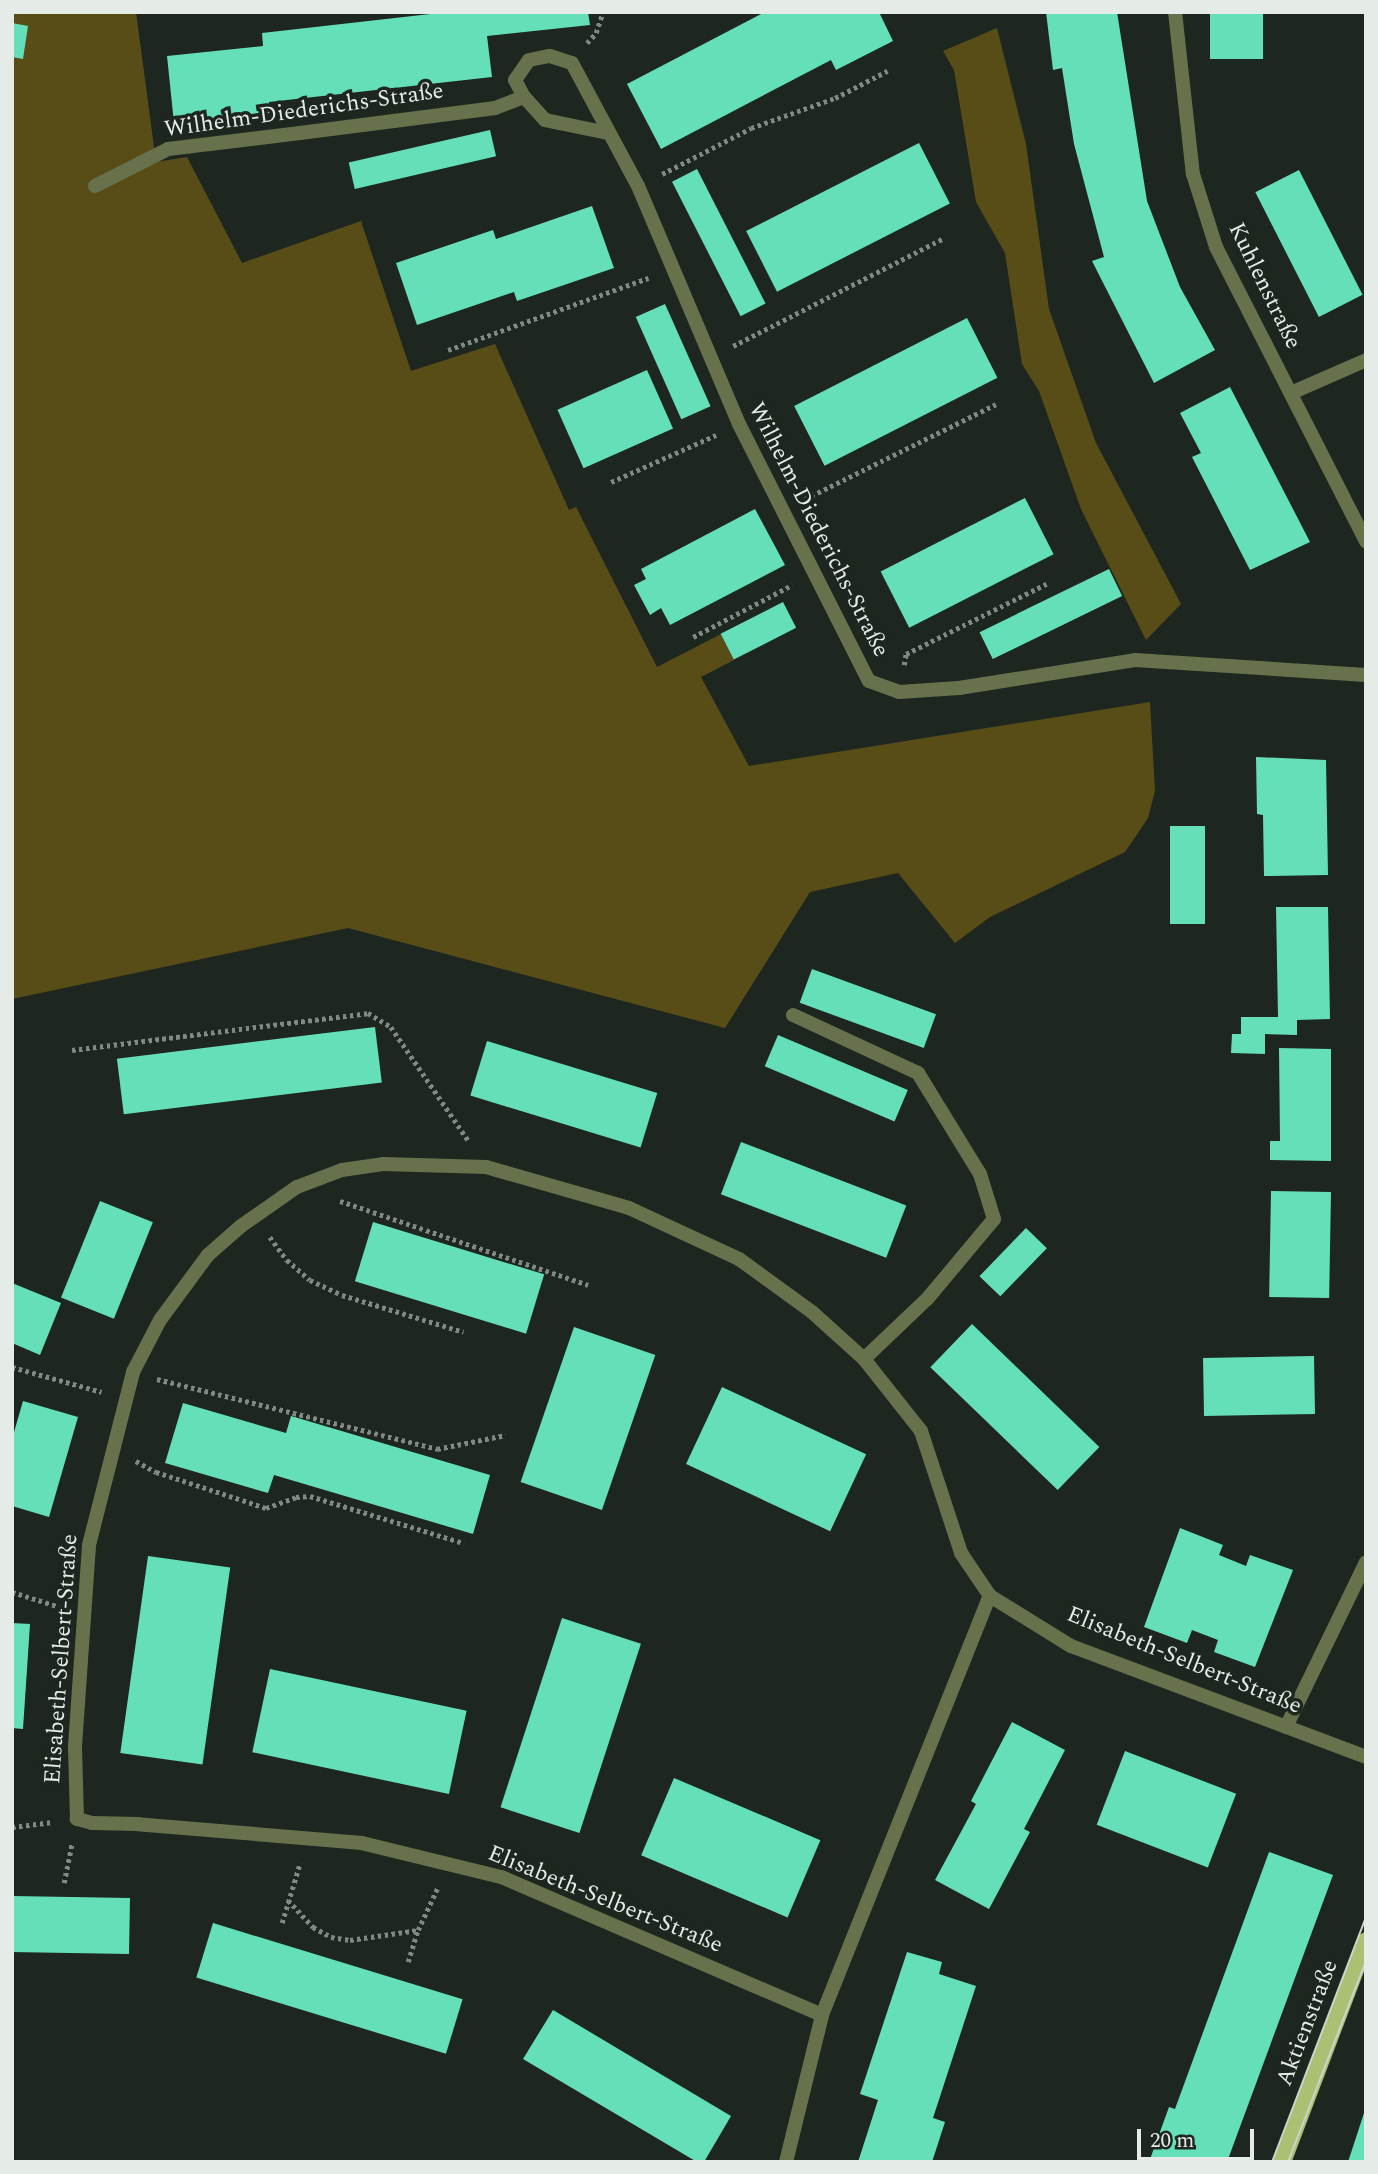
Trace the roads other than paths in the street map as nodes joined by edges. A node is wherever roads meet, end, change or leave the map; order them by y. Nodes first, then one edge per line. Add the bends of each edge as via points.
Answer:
1 (1175, 12) edge
2 (524, 97) junction
3 (608, 133) junction
4 (95, 186) dead end
5 (1366, 360) edge
6 (1291, 393) junction
7 (1366, 542) edge
8 (1366, 675) edge
9 (793, 1015) dead end
10 (864, 1359) junction
11 (1366, 1562) edge
12 (990, 1596) junction
13 (1286, 1727) junction
14 (1366, 1758) edge
15 (1366, 1941) edge
16 (822, 2015) junction
17 (786, 2162) edge
18 (1282, 2162) edge

1 - 6 street, Kuhlenstraße via 1193,174 1216,247
2 - 3 street via 545,120
2 - 3 street, Wilhelm-Diederichs-Straße via 515,80 528,60 550,56 572,62
2 - 4 street, Wilhelm-Diederichs-Straße via 495,108 168,149
3 - 8 street, Wilhelm-Diederichs-Straße via 638,186 739,424 869,681 899,692 959,688 1135,660
5 - 6 street
6 - 7 street, Kuhlenstraße
9 - 10 street via 918,1073 980,1174 993,1219 928,1298
10 - 12 street, Elisabeth-Selbert-Straße via 921,1431 961,1553
10 - 16 street, Elisabeth-Selbert-Straße via 812,1312 739,1259 629,1208 486,1167 383,1164 342,1170 297,1187 208,1255 159,1320 133,1372 89,1545 75,1746 77,1819 362,1843 501,1877
11 - 13 street
12 - 13 street, Elisabeth-Selbert-Straße via 1071,1646
12 - 16 street
13 - 14 street, Elisabeth-Selbert-Straße
15 - 18 main road, Aktienstraße
16 - 17 street

